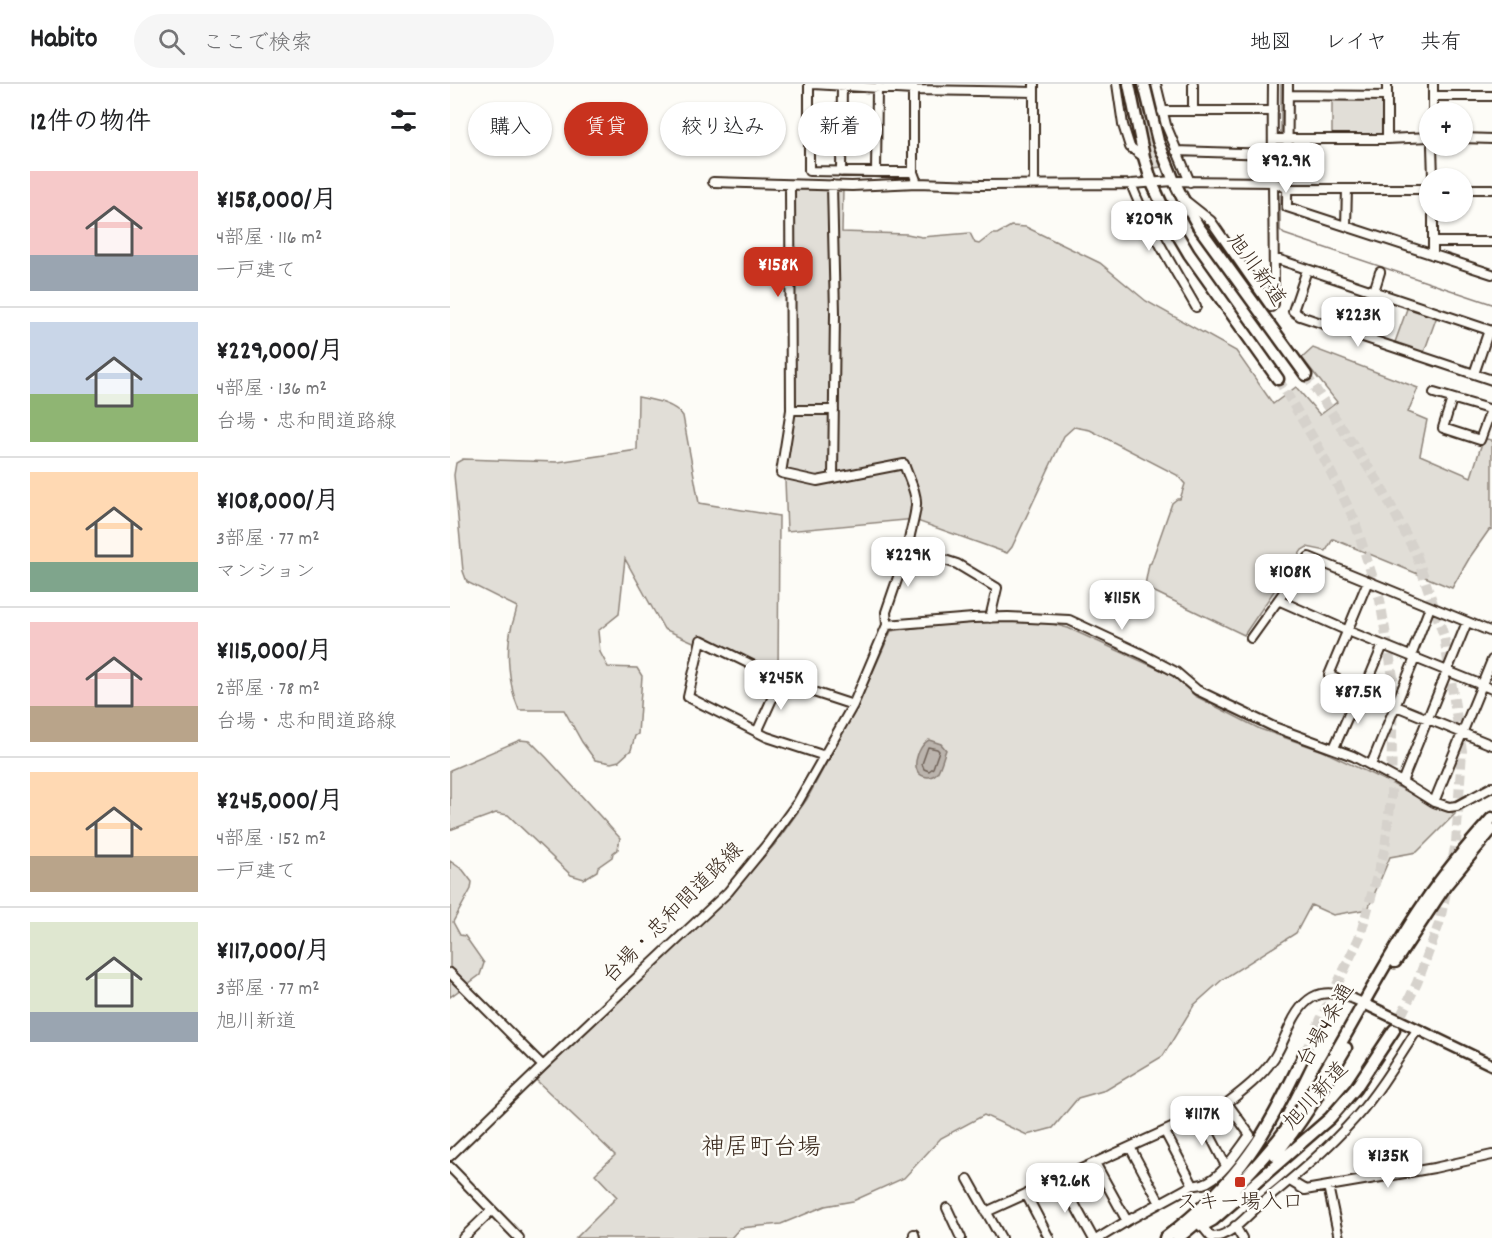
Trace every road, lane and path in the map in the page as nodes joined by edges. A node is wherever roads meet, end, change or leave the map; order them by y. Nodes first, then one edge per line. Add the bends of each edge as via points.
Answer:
1 (811, 84) edge
2 (1117, 84) edge
3 (1129, 84) edge
4 (1144, 84) edge
5 (1156, 84) edge
6 (1192, 84) edge
7 (1273, 84) edge
8 (1288, 84) edge
9 (1387, 84) edge
10 (1433, 84) edge
11 (842, 86) junction
12 (913, 87) edge
13 (877, 88) junction
14 (1034, 88) edge
15 (1287, 95) junction
16 (1387, 96) junction
17 (1433, 96) junction
18 (1492, 96) edge
19 (1433, 102) edge
20 (1162, 111) junction
21 (1193, 111) junction
22 (1272, 111) junction
23 (1419, 138) edge
24 (1473, 138) edge
25 (1280, 139) junction
26 (1387, 139) junction
27 (1492, 139) edge
28 (1176, 151) junction
29 (1272, 154) junction
30 (1144, 157) junction
31 (841, 172) junction
32 (876, 172) junction
33 (913, 172) junction
34 (713, 182) dead end
35 (1174, 182) junction
36 (1190, 182) junction
37 (1274, 182) junction
38 (916, 183) junction
39 (1152, 183) junction
40 (1034, 184) junction
41 (1131, 184) junction
42 (790, 185) junction
43 (832, 185) junction
44 (1288, 189) junction
45 (1347, 189) junction
46 (1419, 189) edge
47 (1473, 189) edge
48 (1492, 189) edge
49 (1183, 199) junction
50 (1433, 222) edge
51 (1346, 226) junction
52 (1433, 242) junction
53 (1492, 242) edge
54 (1433, 255) junction
55 (1274, 258) junction
56 (1307, 270) junction
57 (1380, 272) dead end
58 (1492, 274) edge
59 (1374, 292) junction
60 (1196, 307) dead end
61 (1490, 331) edge
62 (1360, 336) junction
63 (1474, 374) junction
64 (1306, 375) tunnel mouth
65 (1278, 379) tunnel mouth
66 (1492, 380) edge
67 (1434, 393) dead end
68 (1452, 399) junction
69 (791, 410) junction
70 (834, 410) junction
71 (1491, 410) edge
72 (833, 477) junction
73 (908, 548) junction
74 (1368, 581) junction
75 (1278, 600) junction
76 (1430, 607) junction
77 (990, 618) junction
78 (1467, 622) junction
79 (887, 625) junction
80 (1348, 631) junction
81 (1492, 632) edge
82 (1251, 638) dead end
83 (1383, 645) junction
84 (1413, 657) junction
85 (1492, 660) edge
86 (1447, 671) junction
87 (782, 680) junction
88 (1482, 686) junction
89 (1492, 690) edge
90 (1361, 692) junction
91 (853, 705) junction
92 (1395, 706) junction
93 (1428, 720) junction
94 (757, 732) junction
95 (1461, 734) junction
96 (1492, 745) edge
97 (1334, 748) junction
98 (825, 756) junction
99 (1371, 765) junction
100 (1402, 782) junction
101 (1492, 787) edge
102 (1434, 802) junction
103 (1492, 818) edge
104 (1492, 829) edge
105 (450, 969) edge
106 (1366, 1004) junction
107 (1394, 1030) tunnel mouth
108 (1417, 1030) junction
109 (1305, 1053) tunnel mouth
110 (1492, 1065) edge
111 (543, 1066) junction
112 (1227, 1103) junction
113 (1200, 1116) junction
114 (1165, 1132) junction
115 (1130, 1147) junction
116 (1492, 1155) edge
117 (450, 1156) edge
118 (1095, 1162) junction
119 (1226, 1166) junction
120 (450, 1167) edge
121 (1060, 1178) junction
122 (968, 1179) dead end
123 (1290, 1181) junction
124 (1193, 1185) junction
125 (1328, 1186) junction
126 (1026, 1194) junction
127 (1160, 1203) junction
128 (947, 1208) dead end
129 (492, 1210) junction
130 (986, 1212) junction
131 (1127, 1221) junction
132 (1199, 1221) junction
133 (1235, 1226) junction
134 (463, 1238) edge
135 (519, 1238) edge
136 (962, 1238) edge
137 (1001, 1238) edge
138 (1049, 1238) edge
139 (1093, 1238) edge
140 (1099, 1238) edge
141 (1166, 1238) edge
142 (1178, 1238) edge
143 (1188, 1238) edge
144 (1242, 1238) edge
145 (1339, 1238) edge

1 - 11 street
1 - 31 street via 809,171
2 - 30 street via 1130,147
3 - 30 highway, 旭川新道
4 - 35 highway, 旭川新道 via 1158,141
5 - 20 street
6 - 21 street
7 - 22 street
8 - 15 street
9 - 16 street
10 - 17 street
11 - 13 street
11 - 31 street
12 - 13 street
12 - 14 street
12 - 33 street
13 - 32 street
14 - 40 street
15 - 16 street
15 - 25 street
16 - 26 street
17 - 18 street
17 - 19 street
20 - 21 street
20 - 28 street
21 - 22 street
22 - 25 street
23 - 26 street
24 - 27 street
25 - 26 street
25 - 29 street
25 - 44 street
28 - 29 street
28 - 36 street
29 - 37 street
30 - 39 highway, 旭川新道
31 - 32 street
32 - 33 street
33 - 38 street
34 - 42 street
35 - 36 street
35 - 39 street
35 - 49 highway, 旭川新道
36 - 37 street
37 - 44 street
37 - 55 street
38 - 40 street
38 - 43 street
39 - 41 street
39 - 65 highway, 旭川新道 via 1189,254
40 - 41 street
41 - 60 street
42 - 43 street
42 - 69 street
43 - 70 street
44 - 45 street
44 - 51 street via 1287,207
45 - 46 street
45 - 51 street
47 - 48 street
49 - 55 street via 1211,221 1271,307
49 - 64 highway, 旭川新道 via 1198,226
50 - 52 street
51 - 54 street
52 - 53 street
52 - 54 street
54 - 58 street
55 - 56 street
56 - 59 street
56 - 62 street via 1293,311
57 - 59 street
59 - 61 street
59 - 62 street
61 - 63 street
62 - 63 street
63 - 66 street
67 - 68 street
68 - 71 street
68 - 71 street via 1443,428 1480,441
69 - 70 street
69 - 72 street via 781,473 817,480
70 - 72 street
72 - 73 street, 台場・忠和間道路線 via 904,464 916,503
73 - 77 street via 957,564 997,588
73 - 79 street, 台場・忠和間道路線 via 886,612
74 - 75 street via 1308,557
74 - 76 street
74 - 80 street
75 - 80 street
75 - 82 street
76 - 78 street
76 - 84 street
77 - 79 street
77 - 97 street via 1069,620 1167,667 1197,690 1264,722
78 - 81 street
78 - 86 street
79 - 91 street, 台場・忠和間道路線
80 - 83 street
80 - 90 street via 1329,675
83 - 84 street
83 - 90 street
84 - 86 street
84 - 92 street
85 - 88 street
86 - 88 street
86 - 93 street
87 - 91 street
87 - 94 street
87 - 94 street via 701,640 688,697
88 - 89 street
88 - 95 street
90 - 92 street
90 - 97 street
91 - 98 street, 台場・忠和間道路線
92 - 93 street
92 - 99 street
93 - 95 street
93 - 100 street
94 - 98 street
95 - 96 street
95 - 102 street
97 - 99 street
98 - 111 street, 台場・忠和間道路線 via 798,802 728,892
99 - 100 street
100 - 102 street
101 - 102 street via 1457,806
103 - 106 highway, 台場4条通 via 1424,903
104 - 106 highway, 台場4条通 via 1431,906
105 - 111 street
106 - 108 main road
106 - 112 street via 1335,993 1316,995 1305,1002 1273,1060 1253,1083
106 - 132 highway, 台場4条通 via 1323,1088 1290,1136 1256,1175
107 - 132 highway, 旭川新道 via 1355,1089 1329,1118 1213,1220
108 - 110 main road
108 - 123 street via 1358,1115
109 - 132 highway, 旭川新道 via 1249,1154
111 - 117 street, 台場・忠和間道路線
112 - 113 street
112 - 119 street via 1250,1135
113 - 114 street
113 - 119 street
114 - 115 street
114 - 124 street
115 - 118 street
115 - 127 street
116 - 125 street
118 - 121 street
118 - 131 street
119 - 124 street via 1200,1186
120 - 129 street
121 - 126 street
121 - 139 street
122 - 130 street
123 - 125 street via 1305,1190
123 - 133 street
124 - 127 street
125 - 145 street
126 - 130 street
126 - 138 street
127 - 131 street
128 - 136 street
129 - 134 street
129 - 135 street
130 - 137 street
131 - 140 street
132 - 133 street via 1211,1237 1221,1236
132 - 141 highway, 旭川新道
132 - 142 highway, 台場4条通
132 - 143 highway, 台場4条通
133 - 144 street

